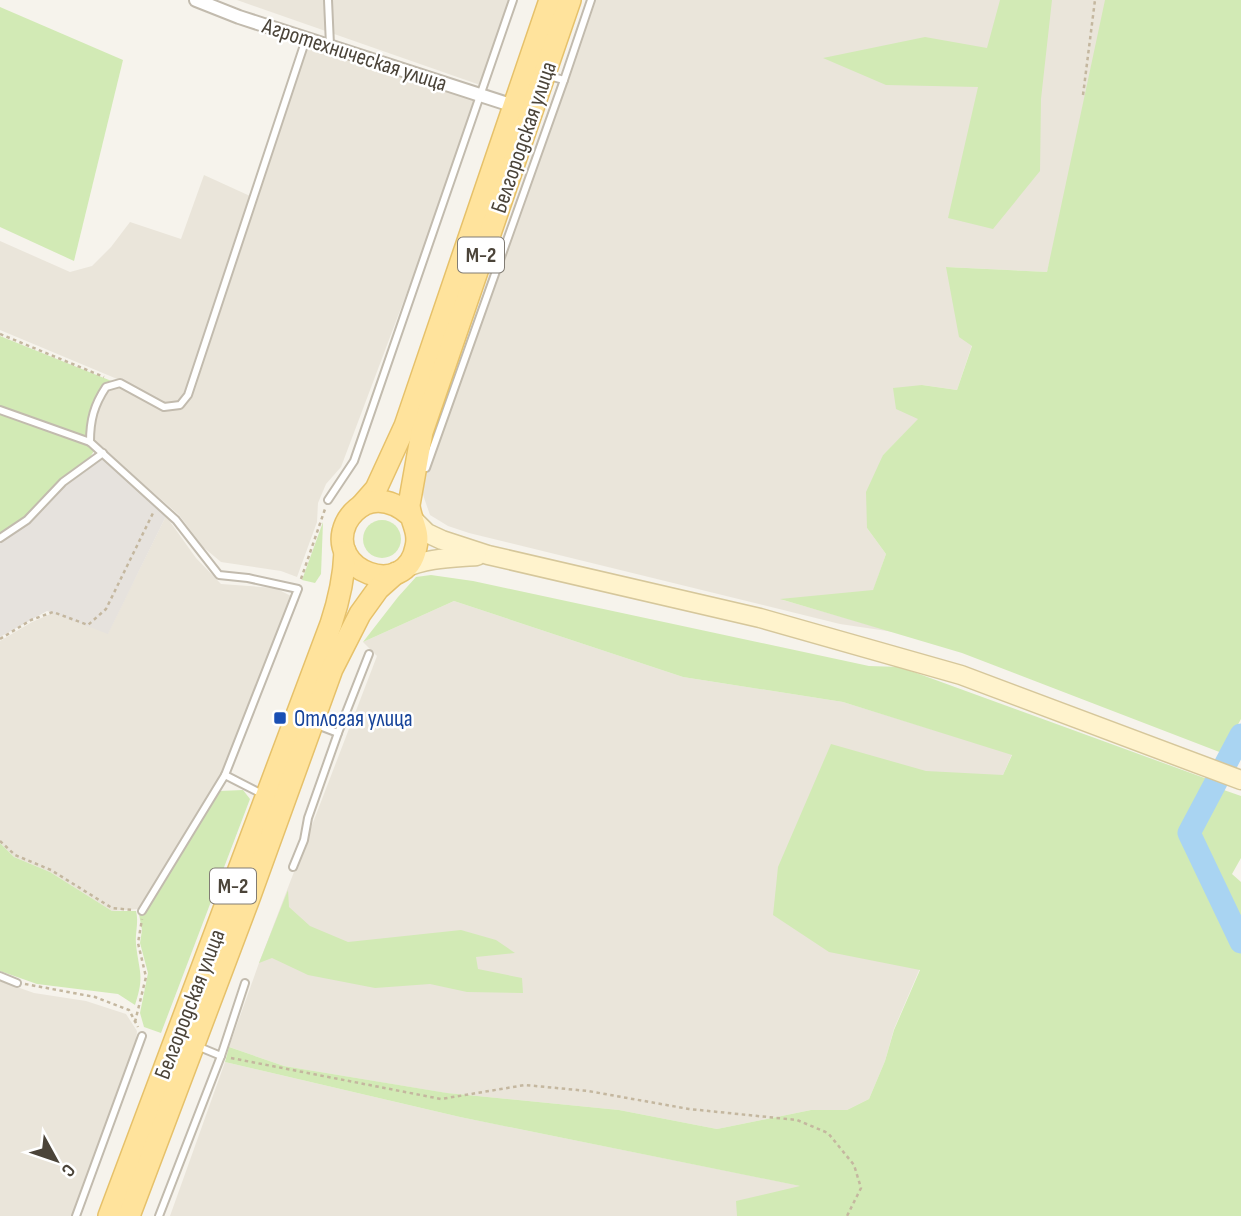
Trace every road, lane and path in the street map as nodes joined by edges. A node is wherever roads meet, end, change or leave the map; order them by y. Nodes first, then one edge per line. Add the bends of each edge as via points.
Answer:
1 (197, 0) edge
2 (328, 0) edge
3 (513, 0) edge
4 (550, 0) edge
5 (570, 0) edge
6 (591, 0) edge
7 (1095, 0) edge
8 (306, 38) junction
9 (330, 45) junction
10 (554, 77) junction
11 (480, 94) junction
12 (1083, 95) dead end
13 (514, 106) junction
14 (0, 334) edge
15 (120, 383) junction
16 (0, 410) edge
17 (90, 442) junction
18 (103, 453) junction
19 (426, 468) dead end
20 (328, 500) joint
21 (158, 503) junction
22 (362, 505) junction
23 (411, 517) junction
24 (0, 538) edge
25 (345, 552) junction
26 (488, 555) junction
27 (399, 571) junction
28 (298, 589) junction
29 (0, 639) edge
30 (369, 654) dead end
31 (312, 723) junction
32 (338, 733) junction
33 (225, 775) junction
34 (1241, 780) edge
35 (267, 796) junction
36 (0, 841) edge
37 (293, 867) dead end
38 (142, 911) junction
39 (0, 976) edge
40 (17, 983) joint
41 (245, 983) dead end
42 (135, 1022) junction
43 (142, 1036) joint
44 (194, 1045) junction
45 (221, 1056) junction
46 (76, 1216) edge
47 (109, 1216) edge
48 (129, 1216) edge
49 (159, 1216) edge
50 (847, 1216) edge

1 - 8 street, Агротехническая улица
2 - 9 lane
3 - 11 lane
4 - 13 main road, Белгородская улица / М-2
5 - 10 main road, Белгородская улица / М-2
6 - 10 lane
7 - 12 path
8 - 9 street, Агротехническая улица
8 - 15 lane via 188,395 180,405 164,407
9 - 11 street, Агротехническая улица
10 - 19 lane
10 - 23 main road, Белгородская улица / М-2 via 472,281 422,432 410,494
11 - 13 street, Агротехническая улица
11 - 20 lane via 354,461
13 - 22 main road, Белгородская улица / М-2 via 405,426 376,489
14 - 15 path
15 - 17 lane via 106,387 95,404
16 - 17 lane
17 - 18 lane
18 - 21 lane
18 - 24 lane
20 - 28 path
21 - 28 lane via 219,575
21 - 29 path via 106,609 89,625 53,612
22 - 23 main road via 384,501
22 - 25 main road, М-2 via 345,526
23 - 26 main road via 442,540
23 - 27 main road, М-2 via 416,549
25 - 27 main road via 368,574 386,576
25 - 35 main road, Белгородская улица / М-2 via 339,600
26 - 27 main road via 437,559
26 - 34 main road via 760,618 961,675
27 - 31 main road, Белгородская улица / М-2 via 360,614 332,668
28 - 33 lane
30 - 32 lane
31 - 32 lane
31 - 44 main road, Белгородская улица / М-2
32 - 37 lane
33 - 35 lane
33 - 38 lane
35 - 47 main road, Белгородская улица / М-2
36 - 38 path via 15,855 51,870 112,908
38 - 42 path via 138,943 145,977
39 - 40 lane
40 - 42 path via 95,997 130,1010
41 - 45 lane
42 - 43 path
43 - 46 lane
44 - 45 lane
44 - 48 main road, Белгородская улица / М-2
45 - 49 lane
45 - 50 path via 441,1099 525,1085 797,1120 828,1133 854,1165 861,1188

